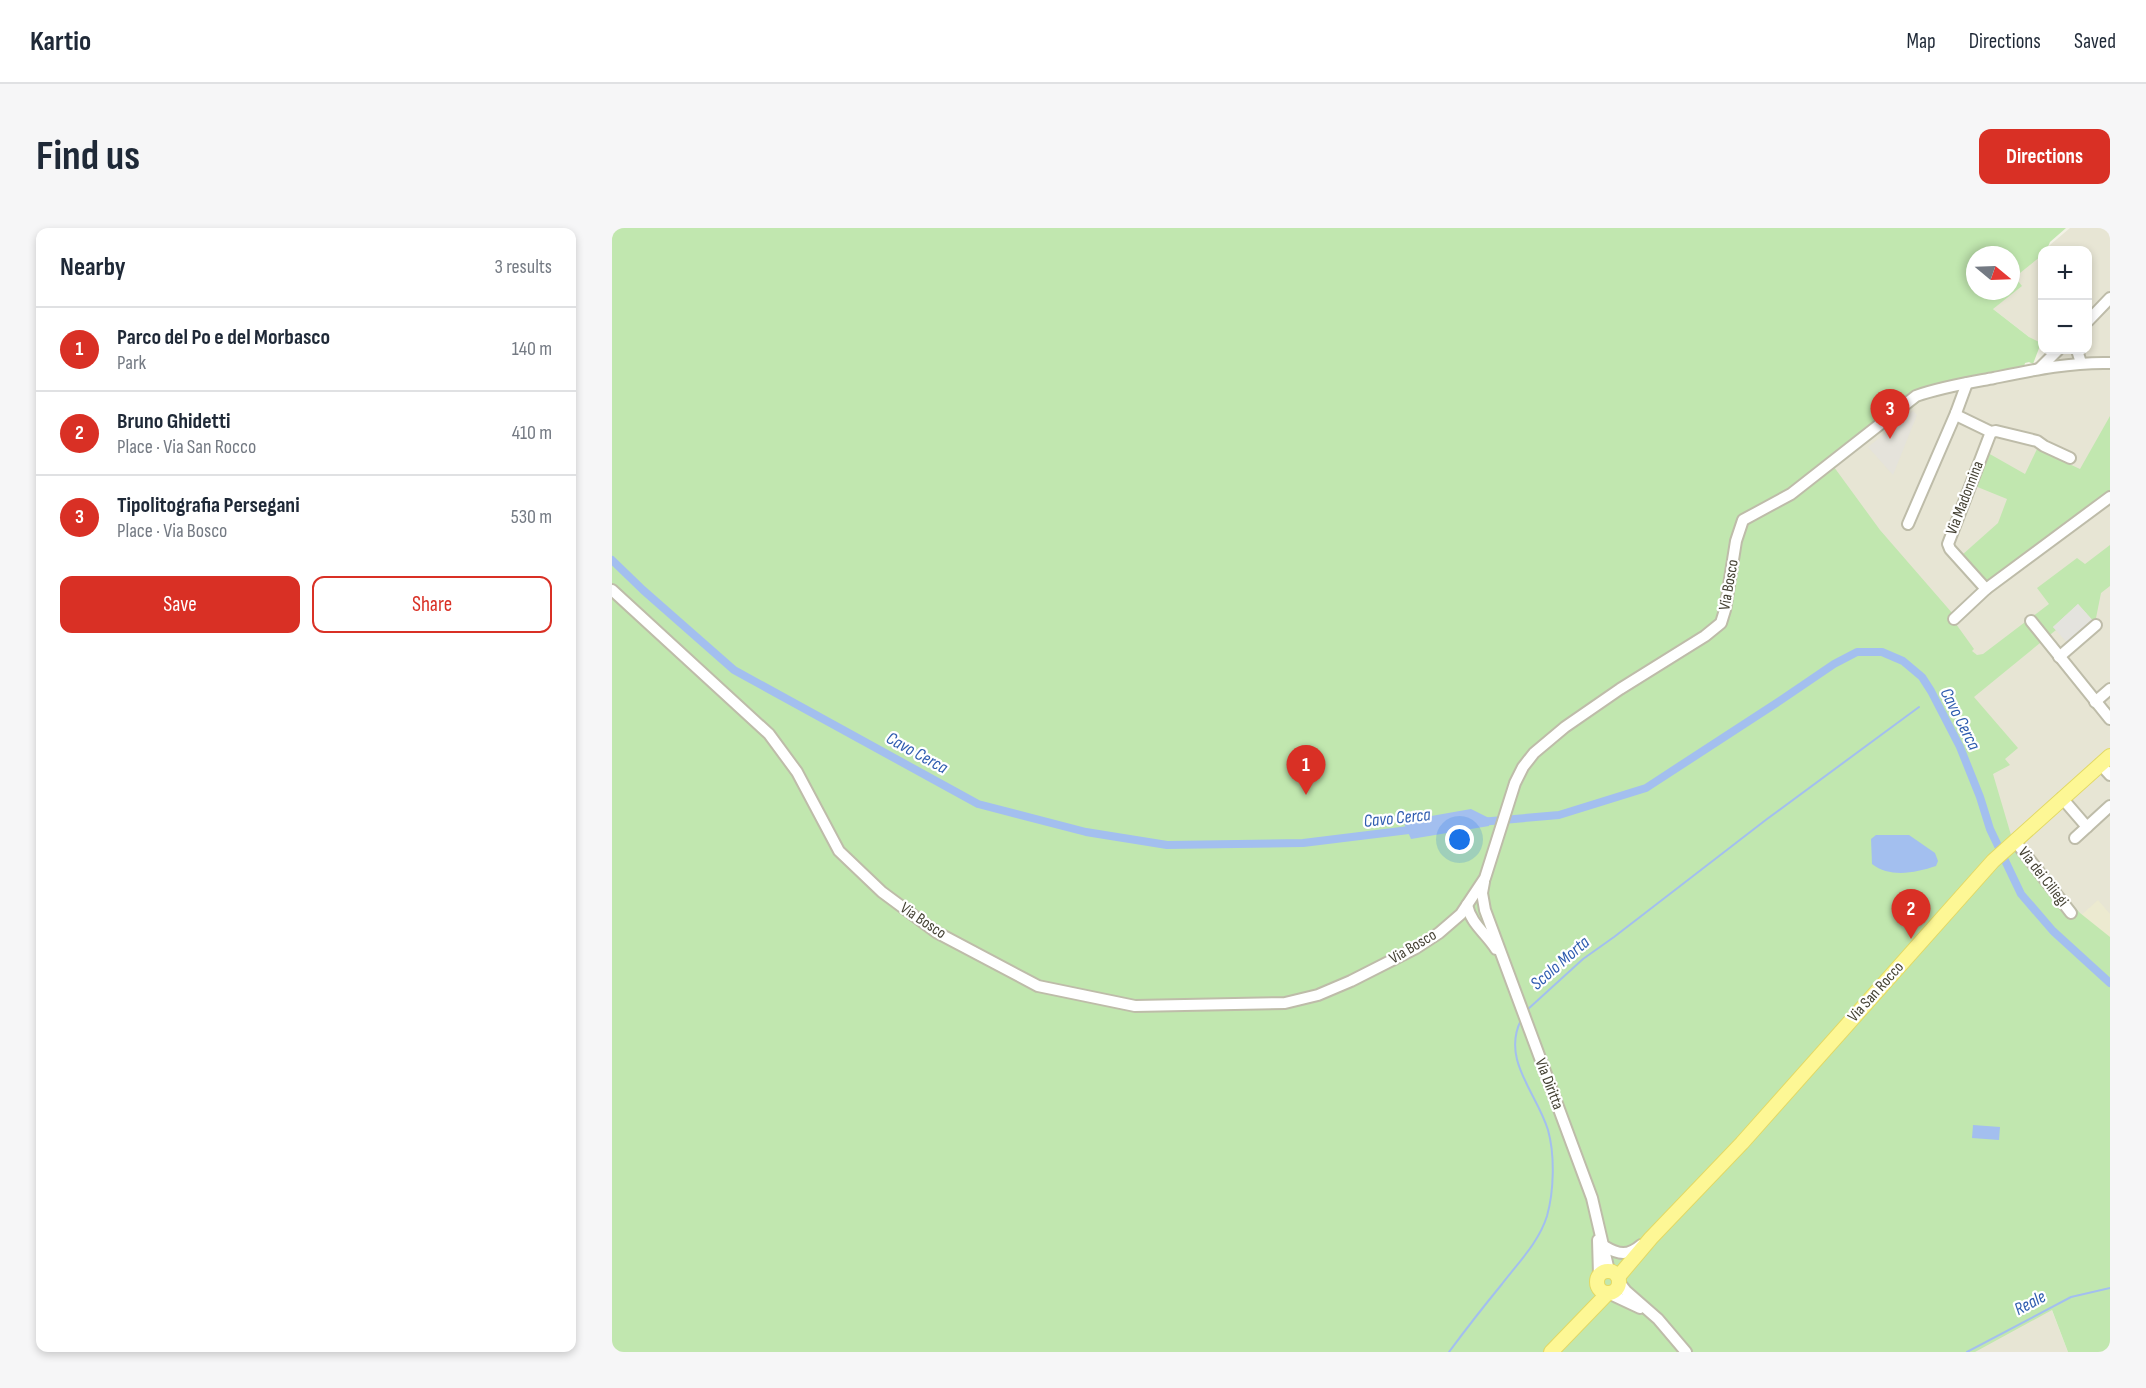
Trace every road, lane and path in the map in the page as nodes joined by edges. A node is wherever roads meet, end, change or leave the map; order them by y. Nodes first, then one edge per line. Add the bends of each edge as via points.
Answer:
1 (2110, 298) edge
2 (2092, 317) edge
3 (2054, 354) edge
4 (2059, 354) edge
5 (2079, 354) edge
6 (2081, 363) junction
7 (2110, 363) edge
8 (2065, 365) junction
9 (2040, 368) junction
10 (1967, 383) junction
11 (1956, 413) junction
12 (1990, 432) junction
13 (2070, 458) dead end
14 (2110, 497) edge
15 (1908, 524) dead end
16 (1986, 588) junction
17 (612, 590) edge
18 (1954, 618) dead end
19 (2031, 621) dead end
20 (2096, 625) dead end
21 (2059, 657) junction
22 (2110, 689) edge
23 (2095, 702) junction
24 (2110, 719) edge
25 (2105, 760) edge
26 (2110, 775) edge
27 (2062, 798) junction
28 (2110, 806) edge
29 (2088, 826) junction
30 (2075, 838) dead end
31 (2013, 842) junction
32 (1485, 878) junction
33 (1467, 905) junction
34 (1485, 910) junction
35 (2071, 913) dead end
36 (1447, 926) junction
37 (1479, 929) junction
38 (1501, 956) junction
39 (1596, 1213) junction
40 (1651, 1238) junction
41 (1604, 1246) junction
42 (1632, 1253) junction
43 (1609, 1281) junction
44 (1551, 1352) edge
45 (1686, 1352) edge

1 - 2 street
3 - 9 street
4 - 8 street
5 - 6 street
6 - 7 street, Via Bosco
6 - 8 street, Via Bosco
8 - 9 street, Via Bosco
9 - 10 street, Via Bosco
10 - 11 street
10 - 32 street, Via Bosco via 1916,396 1791,494 1743,520 1724,616 1717,628 1620,689 1534,753 1523,767 1508,805
11 - 12 street
11 - 15 street
12 - 13 street via 2037,441
12 - 16 street, Via Madonnina via 1948,544
14 - 16 street
16 - 18 street
17 - 36 street, Via Bosco via 769,734 797,772 839,851 882,892 936,932 1038,986 1135,1006 1285,1004 1352,981 1416,948
19 - 21 street
20 - 21 street
21 - 23 street
22 - 23 street
23 - 24 street
25 - 26 street
25 - 27 main road, Via San Rocco
27 - 29 street
27 - 31 main road, Via San Rocco
28 - 29 street
29 - 30 street
31 - 35 street, Via dei Ciliegi
31 - 40 main road, Via San Rocco via 1742,1143
32 - 33 street, Via Bosco
32 - 34 street, Via Diritta
33 - 34 street
33 - 36 street, Via Bosco
33 - 37 street, Via Diritta
34 - 38 street, Via Diritta
36 - 37 street via 1461,924
37 - 38 street, Via Diritta
38 - 39 street, Via Diritta
39 - 41 street, Via Diritta
39 - 43 street, Via Diritta
40 - 42 street, Via San Rocco
40 - 43 main road, Via San Rocco
41 - 42 street via 1616,1253
41 - 43 street, Via Diritta
42 - 43 main road, Via San Rocco
43 - 44 main road, Via San Rocco via 1588,1313
43 - 45 street via 1658,1319

